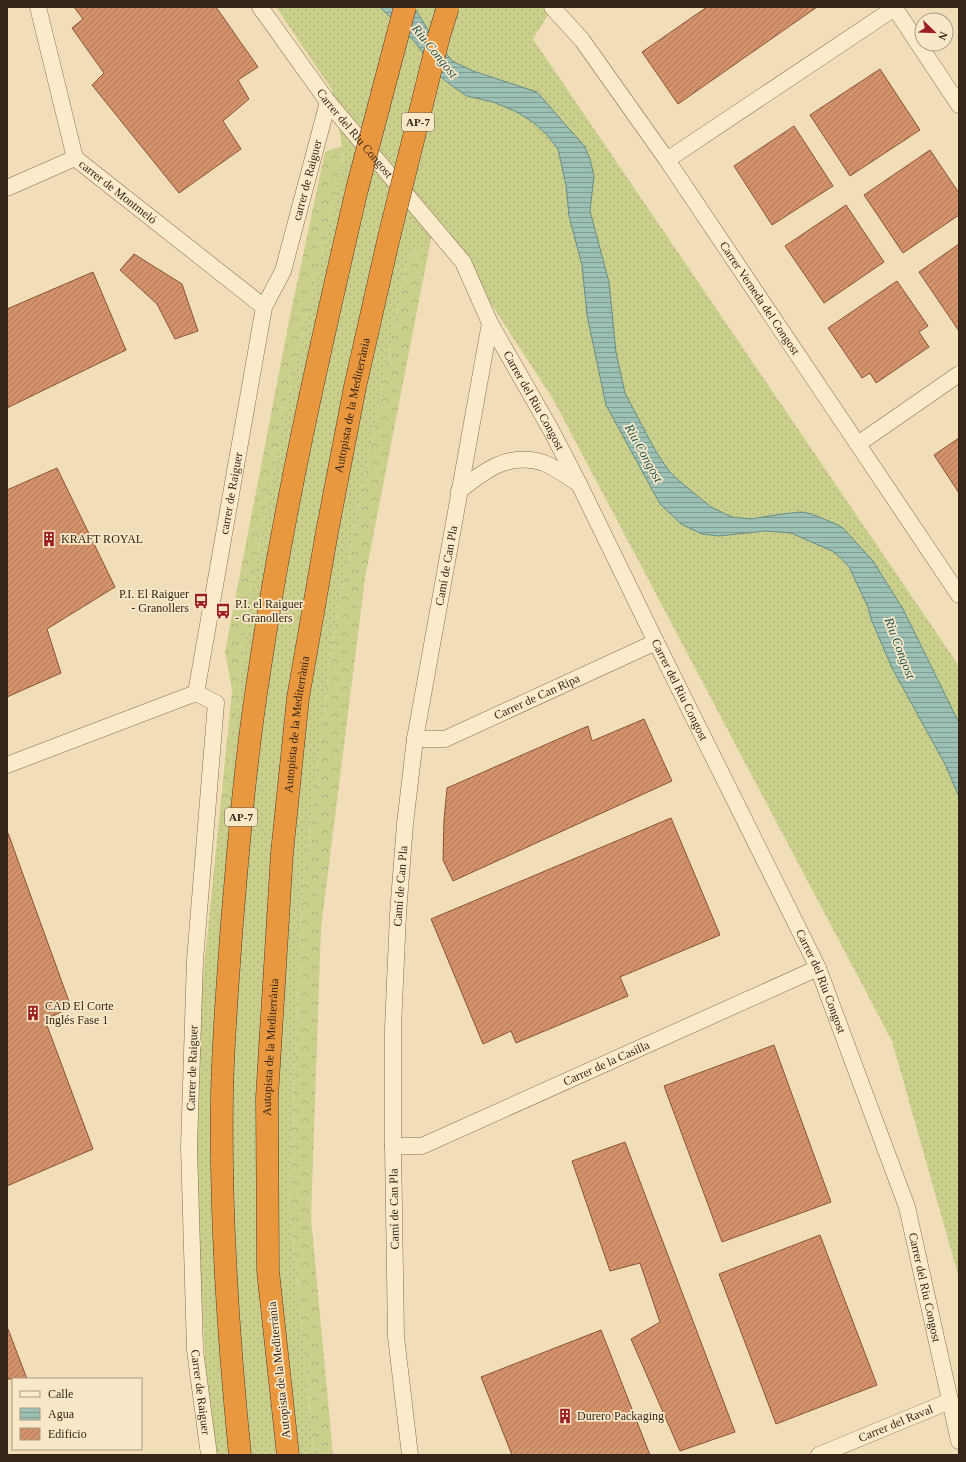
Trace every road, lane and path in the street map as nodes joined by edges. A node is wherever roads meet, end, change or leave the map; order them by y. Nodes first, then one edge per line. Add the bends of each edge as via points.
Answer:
1 (38, 7) edge
2 (260, 7) edge
3 (405, 7) edge
4 (448, 7) edge
5 (552, 7) edge
6 (895, 7) edge
7 (328, 102) junction
8 (959, 105) edge
9 (75, 158) junction
10 (667, 160) junction
11 (7, 188) edge
12 (264, 307) junction
13 (490, 323) junction
14 (959, 374) edge
15 (858, 444) junction
16 (579, 484) junction
17 (459, 491) junction
18 (959, 595) edge
19 (656, 642) junction
20 (196, 693) junction
21 (415, 738) junction
22 (7, 765) edge
23 (818, 968) junction
24 (393, 1146) junction
25 (950, 1401) junction
26 (959, 1442) edge
27 (208, 1455) edge
28 (240, 1455) edge
29 (288, 1455) edge
30 (410, 1455) edge
31 (819, 1455) edge

1 - 9 street, carrer de Montmeló
2 - 7 street, Carrer del Riu Congost
3 - 28 highway, AP-7, bridge via 357,189 299,450 258,676 243,795 226,998 222,1096 224,1258 230,1360
4 - 29 highway, Autopista de la Mediterrània / AP-7, bridge via 389,237 355,387 298,698 282,853 267,1098 268,1271
5 - 10 street, Carrer Verneda del Congost via 582,40
6 - 8 street
6 - 10 street
7 - 12 street, carrer de Raiguer via 283,271
7 - 13 street, Carrer del Riu Congost via 463,262
9 - 11 street
9 - 12 street, carrer de Montmeló
10 - 15 street, Carrer Verneda del Congost
12 - 20 street, carrer de Raiguer
13 - 16 street, Carrer del Riu Congost via 552,430
13 - 17 street, Camí de Can Pla
14 - 15 street
15 - 18 street, Carrer Verneda del Congost
16 - 17 street via 544,463 517,460 492,467
16 - 19 street, Carrer del Riu Congost
17 - 21 street, Camí de Can Pla
19 - 21 street, Carrer de Can Ripa via 445,739
19 - 23 street, Carrer del Riu Congost
20 - 22 street
20 - 27 street, Carrer de Raiguer via 216,704 195,960 190,1147 195,1350
21 - 24 street, Camí de Can Pla via 398,914 393,1028
23 - 24 street, Carrer de la Casilla via 422,1146
23 - 25 street, Carrer del Riu Congost via 907,1207
24 - 30 street, Camí de Can Pla via 396,1337
25 - 26 street, Carrer del Riu Congost
25 - 31 street, Carrer del Raval

